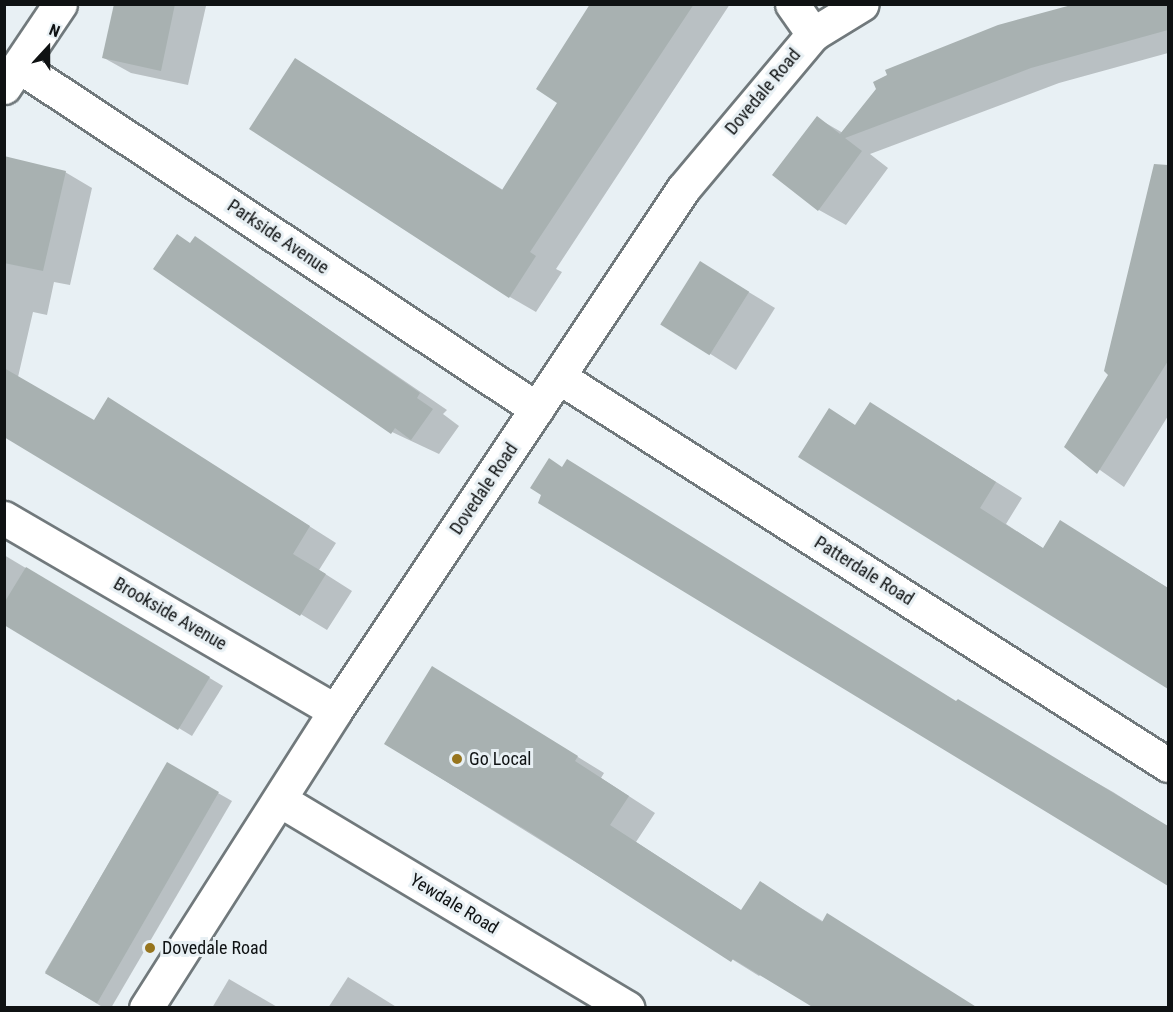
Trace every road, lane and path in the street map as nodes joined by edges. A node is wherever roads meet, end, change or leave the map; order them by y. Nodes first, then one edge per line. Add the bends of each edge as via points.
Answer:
1 (60, 4) edge
2 (792, 4) edge
3 (862, 4) edge
4 (813, 34) junction
5 (12, 76) edge
6 (559, 377) junction
7 (537, 409) junction
8 (4, 518) edge
9 (335, 711) junction
10 (1168, 765) edge
11 (280, 800) junction
12 (146, 1008) edge
13 (628, 1008) edge

1 - 5 street
2 - 4 street
3 - 4 street, Dovedale Road
4 - 6 street, Dovedale Road via 683,189
5 - 7 street, Parkside Avenue
6 - 7 street, Dovedale Road
6 - 10 street, Patterdale Road
7 - 9 street, Dovedale Road
8 - 9 street, Brookside Avenue
9 - 11 street, Dovedale Road
11 - 12 street, Dovedale Road
11 - 13 street, Yewdale Road

